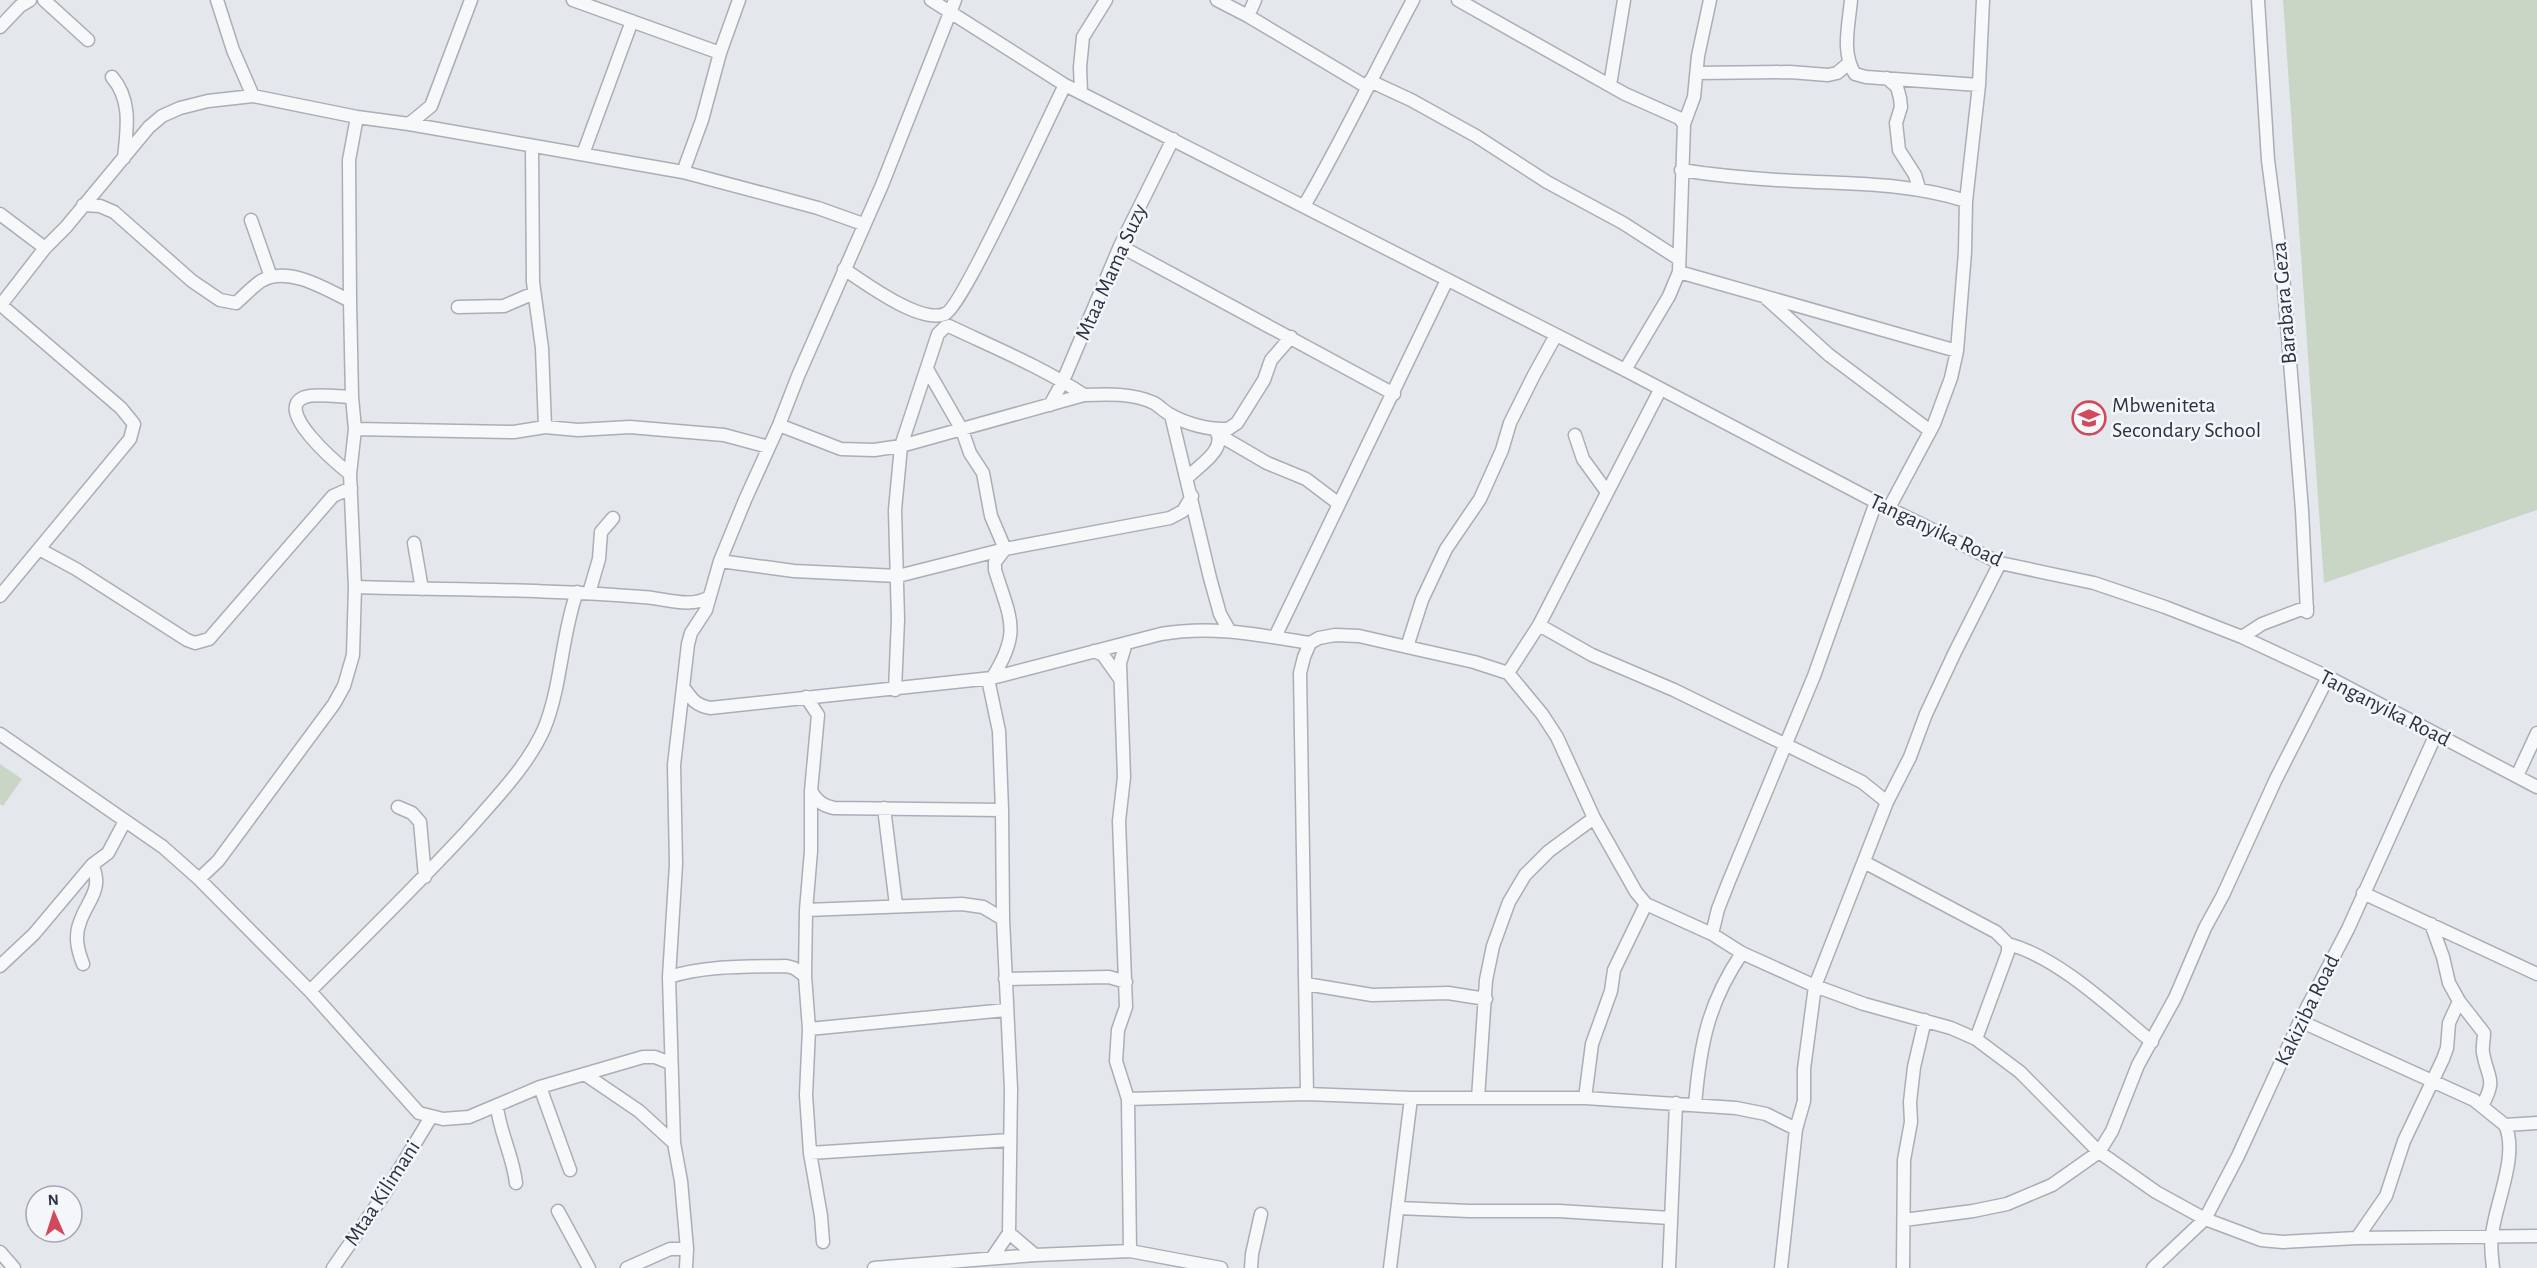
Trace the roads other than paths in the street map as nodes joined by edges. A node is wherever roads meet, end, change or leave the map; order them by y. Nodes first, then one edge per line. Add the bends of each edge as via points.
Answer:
1 (44, 0) edge
2 (217, 0) edge
3 (471, 0) edge
4 (573, 0) edge
5 (739, 0) edge
6 (931, 0) edge
7 (1106, 0) edge
8 (1217, 0) edge
9 (1255, 0) edge
10 (1413, 0) edge
11 (1458, 0) edge
12 (1624, 0) edge
13 (1710, 0) edge
14 (1851, 0) edge
15 (1983, 0) edge
16 (2258, 0) edge
17 (21, 2) edge
18 (952, 6) edge
19 (1248, 16) junction
20 (632, 21) junction
21 (0, 27) edge
22 (88, 40) dead end
23 (720, 53) junction
24 (1848, 64) junction
25 (1697, 73) junction
26 (112, 77) dead end
27 (1887, 78) junction
28 (1368, 84) junction
29 (1065, 85) junction
30 (1610, 85) junction
31 (1978, 85) junction
32 (1081, 93) junction
33 (253, 96) junction
34 (431, 106) junction
35 (357, 117) junction
36 (1684, 123) junction
37 (409, 124) junction
38 (441, 130) junction
39 (1173, 139) junction
40 (532, 147) junction
41 (583, 154) junction
42 (124, 158) junction
43 (1681, 170) junction
44 (684, 172) junction
45 (1919, 188) junction
46 (1966, 201) junction
47 (83, 205) junction
48 (1304, 206) junction
49 (0, 214) edge
50 (251, 220) dead end
51 (863, 224) junction
52 (1120, 246) junction
53 (45, 248) junction
54 (1679, 259) junction
55 (844, 269) junction
56 (1678, 272) junction
57 (271, 277) junction
58 (1447, 280) junction
59 (534, 293) junction
60 (1763, 296) junction
61 (350, 301) junction
62 (0, 305) edge
63 (458, 307) dead end
64 (1556, 335) junction
65 (1291, 337) junction
66 (1957, 351) junction
67 (927, 369) junction
68 (1625, 370) junction
69 (1063, 381) junction
70 (1660, 390) junction
71 (1394, 394) junction
72 (1084, 395) junction
73 (352, 397) junction
74 (1050, 405) junction
75 (1171, 415) junction
76 (779, 425) junction
77 (545, 427) junction
78 (355, 429) junction
79 (962, 430) junction
80 (1929, 430) junction
81 (1217, 432) junction
82 (1575, 435) dead end
83 (901, 446) junction
84 (770, 447) junction
85 (350, 474) junction
86 (1188, 477) junction
87 (351, 488) junction
88 (1607, 492) junction
89 (1192, 496) junction
90 (1876, 502) junction
91 (1339, 504) junction
92 (1889, 508) junction
93 (613, 518) dead end
94 (1170, 518) junction
95 (1200, 532) junction
96 (414, 543) dead end
97 (39, 549) junction
98 (1005, 549) junction
99 (720, 561) junction
100 (2000, 563) junction
101 (898, 576) junction
102 (355, 587) junction
103 (422, 589) junction
104 (583, 592) junction
105 (0, 596) edge
106 (709, 597) junction
107 (689, 604) junction
108 (699, 621) junction
109 (1539, 625) junction
110 (1229, 630) junction
111 (2242, 636) junction
112 (1275, 638) junction
113 (1126, 642) junction
114 (1310, 644) junction
115 (1407, 647) junction
116 (1094, 651) junction
117 (1508, 674) junction
118 (2328, 677) junction
119 (990, 679) junction
120 (1119, 679) junction
121 (684, 688) junction
122 (895, 690) junction
123 (827, 695) junction
124 (806, 697) junction
125 (818, 715) junction
126 (2537, 733) edge
127 (0, 734) edge
128 (2436, 734) junction
129 (1784, 743) junction
130 (2517, 776) junction
131 (2537, 787) edge
132 (812, 791) junction
133 (1887, 802) junction
134 (398, 807) dead end
135 (884, 808) junction
136 (1002, 810) junction
137 (1594, 818) junction
138 (124, 822) junction
139 (1864, 862) junction
140 (92, 865) junction
141 (425, 876) junction
142 (200, 879) junction
143 (2363, 893) junction
144 (1646, 904) junction
145 (896, 905) junction
146 (806, 910) junction
147 (1003, 919) junction
148 (2431, 924) junction
149 (1712, 934) junction
150 (2008, 944) junction
151 (1742, 953) junction
152 (84, 964) dead end
153 (0, 966) edge
154 (2537, 974) edge
155 (805, 976) junction
156 (669, 977) junction
157 (1005, 979) junction
158 (1126, 982) junction
159 (1306, 984) junction
160 (1815, 986) junction
161 (310, 991) junction
162 (1486, 999) junction
163 (2458, 1001) junction
164 (1006, 1010) junction
165 (1925, 1020) junction
166 (2300, 1021) junction
167 (809, 1029) junction
168 (1976, 1039) junction
169 (2152, 1042) junction
170 (670, 1063) junction
171 (586, 1075) junction
172 (2432, 1083) junction
173 (540, 1087) junction
174 (1307, 1094) junction
175 (1411, 1098) junction
176 (1478, 1098) junction
177 (1585, 1098) junction
178 (1128, 1099) junction
179 (1676, 1103) junction
180 (1695, 1105) junction
181 (2482, 1106) junction
182 (497, 1107) junction
183 (431, 1117) junction
184 (2537, 1123) edge
185 (2505, 1125) junction
186 (1796, 1129) junction
187 (1010, 1140) junction
188 (674, 1143) junction
189 (2099, 1152) junction
190 (810, 1153) junction
191 (570, 1170) dead end
192 (516, 1183) dead end
193 (1398, 1208) junction
194 (558, 1212) dead end
195 (1261, 1214) dead end
196 (1670, 1218) junction
197 (1904, 1220) junction
198 (2205, 1220) junction
199 (1009, 1233) junction
200 (2492, 1236) junction
201 (2537, 1236) edge
202 (2357, 1238) junction
203 (823, 1242) dead end
204 (687, 1249) junction
205 (1130, 1251) junction
206 (0, 1252) edge
207 (1144, 1254) junction
208 (1035, 1255) junction
209 (992, 1258) junction
210 (14, 1268) edge
211 (333, 1268) edge
212 (589, 1268) edge
213 (627, 1268) edge
214 (686, 1268) edge
215 (874, 1268) edge
216 (1144, 1268) edge
217 (1221, 1268) edge
218 (1251, 1268) edge
219 (1390, 1268) edge
220 (1669, 1268) edge
221 (1781, 1268) edge
222 (1903, 1268) edge
223 (2153, 1268) edge
224 (2493, 1268) edge

1 - 22 street
2 - 33 street
3 - 34 street
4 - 20 street
5 - 23 street
6 - 18 street, Tanganyika Road
7 - 32 street via 1083,37
8 - 19 street
9 - 19 street
10 - 28 street
11 - 30 street
12 - 30 street
13 - 25 street
14 - 24 street
15 - 31 street
16 - 111 street, Barabara Geza via 2307,609 2262,624
17 - 21 street
18 - 29 street, Tanganyika Road
18 - 51 street
19 - 28 street
20 - 23 street
20 - 41 street
23 - 44 street
24 - 25 street via 1828,75
24 - 27 street via 1855,74
25 - 36 street via 1694,97
26 - 42 street via 126,101
27 - 31 street
27 - 45 street via 1897,87 1900,98 1896,123 1899,150
28 - 48 street via 1340,145
28 - 54 street via 1411,100 1476,136
29 - 32 street, Tanganyika Road
29 - 55 street via 952,310 935,316 924,314 885,296
30 - 36 street
31 - 46 street
32 - 39 street, Tanganyika Road
33 - 35 street
33 - 42 street via 208,101 162,116
34 - 37 street
34 - 38 street
35 - 37 street
35 - 61 street via 349,160
36 - 43 street
37 - 38 street
38 - 40 street
39 - 48 street, Tanganyika Road
39 - 52 street, Mtaa Mama Suzy
40 - 41 street
40 - 59 street
41 - 44 street
42 - 47 street
43 - 45 street via 1726,177
43 - 54 street
44 - 51 street
45 - 46 street
46 - 66 street
47 - 53 street
47 - 57 street via 114,212 192,281 220,300 236,303
48 - 58 street, Tanganyika Road
49 - 53 street
50 - 57 street
51 - 55 street
52 - 65 street
52 - 69 street, Mtaa Mama Suzy
53 - 62 street
54 - 56 street
55 - 76 street
56 - 60 street
56 - 68 street via 1649,332
57 - 61 street via 312,281
58 - 64 street, Tanganyika Road
58 - 71 street
59 - 63 street via 504,306
59 - 77 street via 542,348
60 - 66 street
60 - 80 street via 1829,354
61 - 73 street
62 - 97 street via 122,408 134,423 130,439
64 - 68 street, Tanganyika Road
64 - 115 street via 1510,423 1480,499 1446,549 1422,600
65 - 71 street
65 - 81 street via 1271,360 1261,387 1237,423
66 - 80 street via 1941,406
67 - 69 street via 938,334 949,326
67 - 79 street
67 - 83 street
68 - 70 street, Tanganyika Road
69 - 72 street
69 - 74 street, Mtaa Mama Suzy
70 - 88 street
70 - 90 street, Tanganyika Road
71 - 91 street
72 - 74 street
72 - 75 street via 1138,398
73 - 78 street
73 - 85 street via 306,396 296,408 308,435
74 - 79 street
75 - 81 street
75 - 86 street
76 - 83 street via 841,449
76 - 84 street
77 - 78 street via 514,432
77 - 84 street via 630,427 712,434
78 - 85 street
79 - 83 street
79 - 98 street via 983,473 991,516
80 - 92 street
81 - 86 street via 1218,443 1205,463
81 - 91 street via 1267,463 1306,480
82 - 88 street via 1583,459
83 - 101 street via 895,510
84 - 99 street
85 - 87 street
86 - 89 street
87 - 97 street via 333,496 209,639 201,643 187,640
87 - 102 street
88 - 109 street
89 - 94 street via 1183,511
89 - 95 street
90 - 92 street, Tanganyika Road
90 - 129 street via 1814,676
91 - 112 street
92 - 100 street, Tanganyika Road
93 - 104 street via 601,532 599,559
94 - 95 street via 1186,522
94 - 98 street
95 - 110 street via 1220,614
96 - 103 street
97 - 105 street
98 - 101 street
98 - 119 street via 995,570 1011,633 1005,657
99 - 101 street via 794,571
99 - 106 street
100 - 111 street, Tanganyika Road via 2094,583
100 - 133 street
101 - 122 street
102 - 103 street
102 - 142 street via 353,655 344,686 218,861
103 - 104 street
104 - 107 street
104 - 141 street via 570,610 562,669 533,750 496,798
106 - 107 street
106 - 108 street
107 - 108 street
108 - 121 street via 688,644
109 - 117 street
109 - 129 street via 1592,655
110 - 112 street
110 - 113 street via 1188,629
111 - 118 street, Tanganyika Road
112 - 114 street
113 - 116 street
113 - 120 street
114 - 115 street via 1335,635
114 - 159 street via 1300,673
115 - 117 street
116 - 119 street
116 - 120 street via 1103,655
117 - 137 street via 1557,737
118 - 128 street, Tanganyika Road
118 - 169 street
119 - 122 street
119 - 136 street via 999,731
120 - 158 street via 1124,777 1119,821
121 - 124 street via 699,706 710,708
121 - 156 street via 674,765 676,864
122 - 123 street
123 - 124 street
123 - 125 street
124 - 125 street
125 - 132 street
126 - 130 street
127 - 138 street
128 - 130 street, Tanganyika Road
128 - 143 street, Kakiziba Road
129 - 133 street via 1862,782
129 - 149 street via 1718,909
130 - 131 street, Tanganyika Road
132 - 135 street via 824,806
132 - 146 street
133 - 139 street
134 - 141 street via 420,822
135 - 136 street
135 - 145 street
136 - 147 street
137 - 144 street
137 - 162 street via 1549,851 1525,875 1509,902 1493,946
138 - 140 street via 108,853
138 - 142 street via 163,847
139 - 150 street via 1996,932
139 - 160 street
140 - 152 street via 97,890 78,932 77,949
140 - 153 street via 34,934
141 - 161 street
142 - 161 street
143 - 148 street
143 - 166 street, Kakiziba Road
144 - 149 street
144 - 177 street via 1614,970 1592,1044
145 - 146 street
145 - 147 street via 963,904 983,907
146 - 155 street
147 - 157 street
148 - 154 street
148 - 163 street
149 - 151 street
150 - 168 street
150 - 169 street via 2065,972
151 - 160 street
151 - 180 street via 1727,975 1709,1016 1699,1054
155 - 156 street via 786,966 714,968
155 - 167 street
156 - 170 street
157 - 158 street via 1109,977
157 - 164 street
158 - 178 street via 1126,1007 1118,1030 1116,1061
159 - 162 street via 1372,995 1448,993
159 - 174 street
160 - 165 street via 1863,1004
160 - 186 street via 1804,1069 1804,1101
161 - 183 street via 406,1101 419,1113
162 - 176 street
163 - 172 street via 2449,1023 2447,1048
163 - 181 street via 2484,1033 2482,1050 2491,1081
164 - 167 street
164 - 187 street
165 - 168 street
165 - 197 street via 1911,1085 1911,1122 1903,1176
166 - 172 street
166 - 198 street, Kakiziba Road
167 - 190 street via 806,1095
168 - 189 street via 2020,1072
169 - 189 street
170 - 171 street via 643,1057
170 - 188 street
171 - 173 street
171 - 188 street via 639,1111
172 - 181 street
172 - 202 street via 2404,1141 2386,1196
173 - 182 street
173 - 191 street
174 - 175 street
174 - 178 street
175 - 176 street
175 - 193 street
176 - 177 street
177 - 179 street
178 - 205 street
179 - 180 street
179 - 196 street
180 - 186 street via 1736,1107 1766,1114
181 - 185 street
182 - 183 street via 469,1117
182 - 192 street via 514,1162
183 - 211 street, Mtaa Kilimani
184 - 185 street
185 - 200 street via 2509,1147
186 - 221 street
187 - 190 street
187 - 199 street
188 - 204 street
189 - 197 street via 2052,1185 2016,1200 1973,1211
189 - 198 street
190 - 203 street
193 - 196 street
193 - 219 street
194 - 212 street
195 - 218 street
196 - 220 street
197 - 222 street
198 - 202 street via 2261,1240
198 - 223 street, Kakiziba Road
199 - 208 street
199 - 209 street
200 - 201 street
200 - 202 street
200 - 224 street
204 - 213 street via 670,1248
204 - 214 street
205 - 207 street
205 - 208 street
206 - 210 street
207 - 216 street
207 - 217 street
208 - 209 street
209 - 215 street

